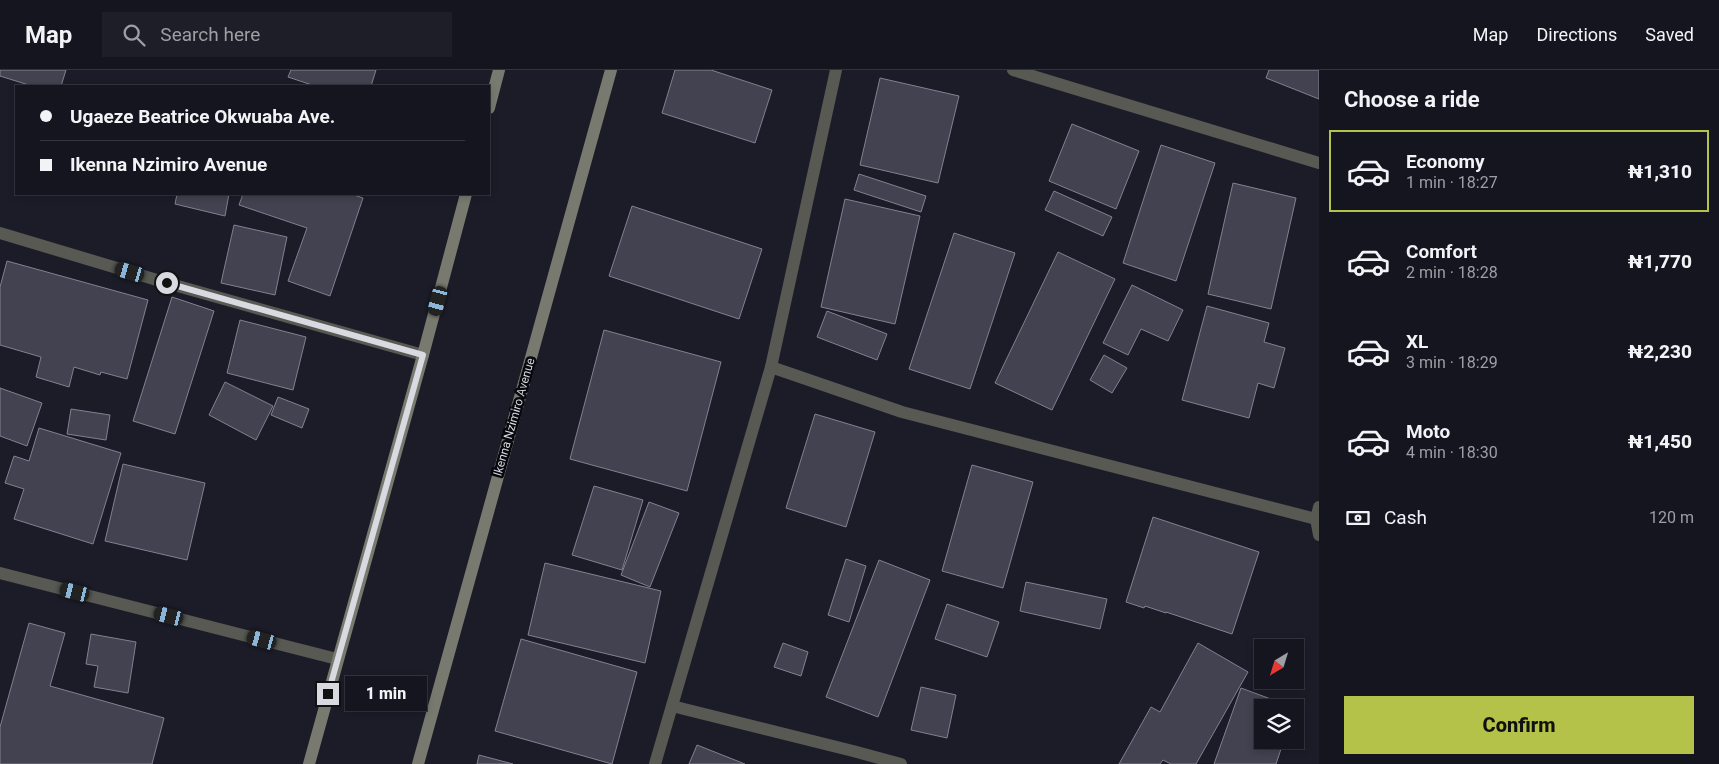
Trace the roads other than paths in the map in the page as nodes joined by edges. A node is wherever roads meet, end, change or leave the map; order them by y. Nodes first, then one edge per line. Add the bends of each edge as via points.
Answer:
1 (499, 70) edge
2 (611, 70) edge
3 (836, 70) edge
4 (1013, 70) edge
5 (490, 104) edge
6 (1319, 163) edge
7 (466, 195) edge
8 (0, 234) edge
9 (423, 355) junction
10 (771, 367) junction
11 (1318, 513) edge
12 (1319, 535) edge
13 (0, 573) edge
14 (337, 659) junction
15 (672, 706) junction
16 (309, 764) edge
17 (418, 764) edge
18 (655, 764) edge
19 (901, 764) edge

1 - 5 street
2 - 17 street, Ikenna Nzimiro Avenue
3 - 10 street
4 - 6 street
7 - 9 street
8 - 9 street
9 - 14 street
10 - 11 street via 902,412
10 - 15 street
11 - 12 street
13 - 14 street
14 - 16 street
15 - 18 street
15 - 19 street

